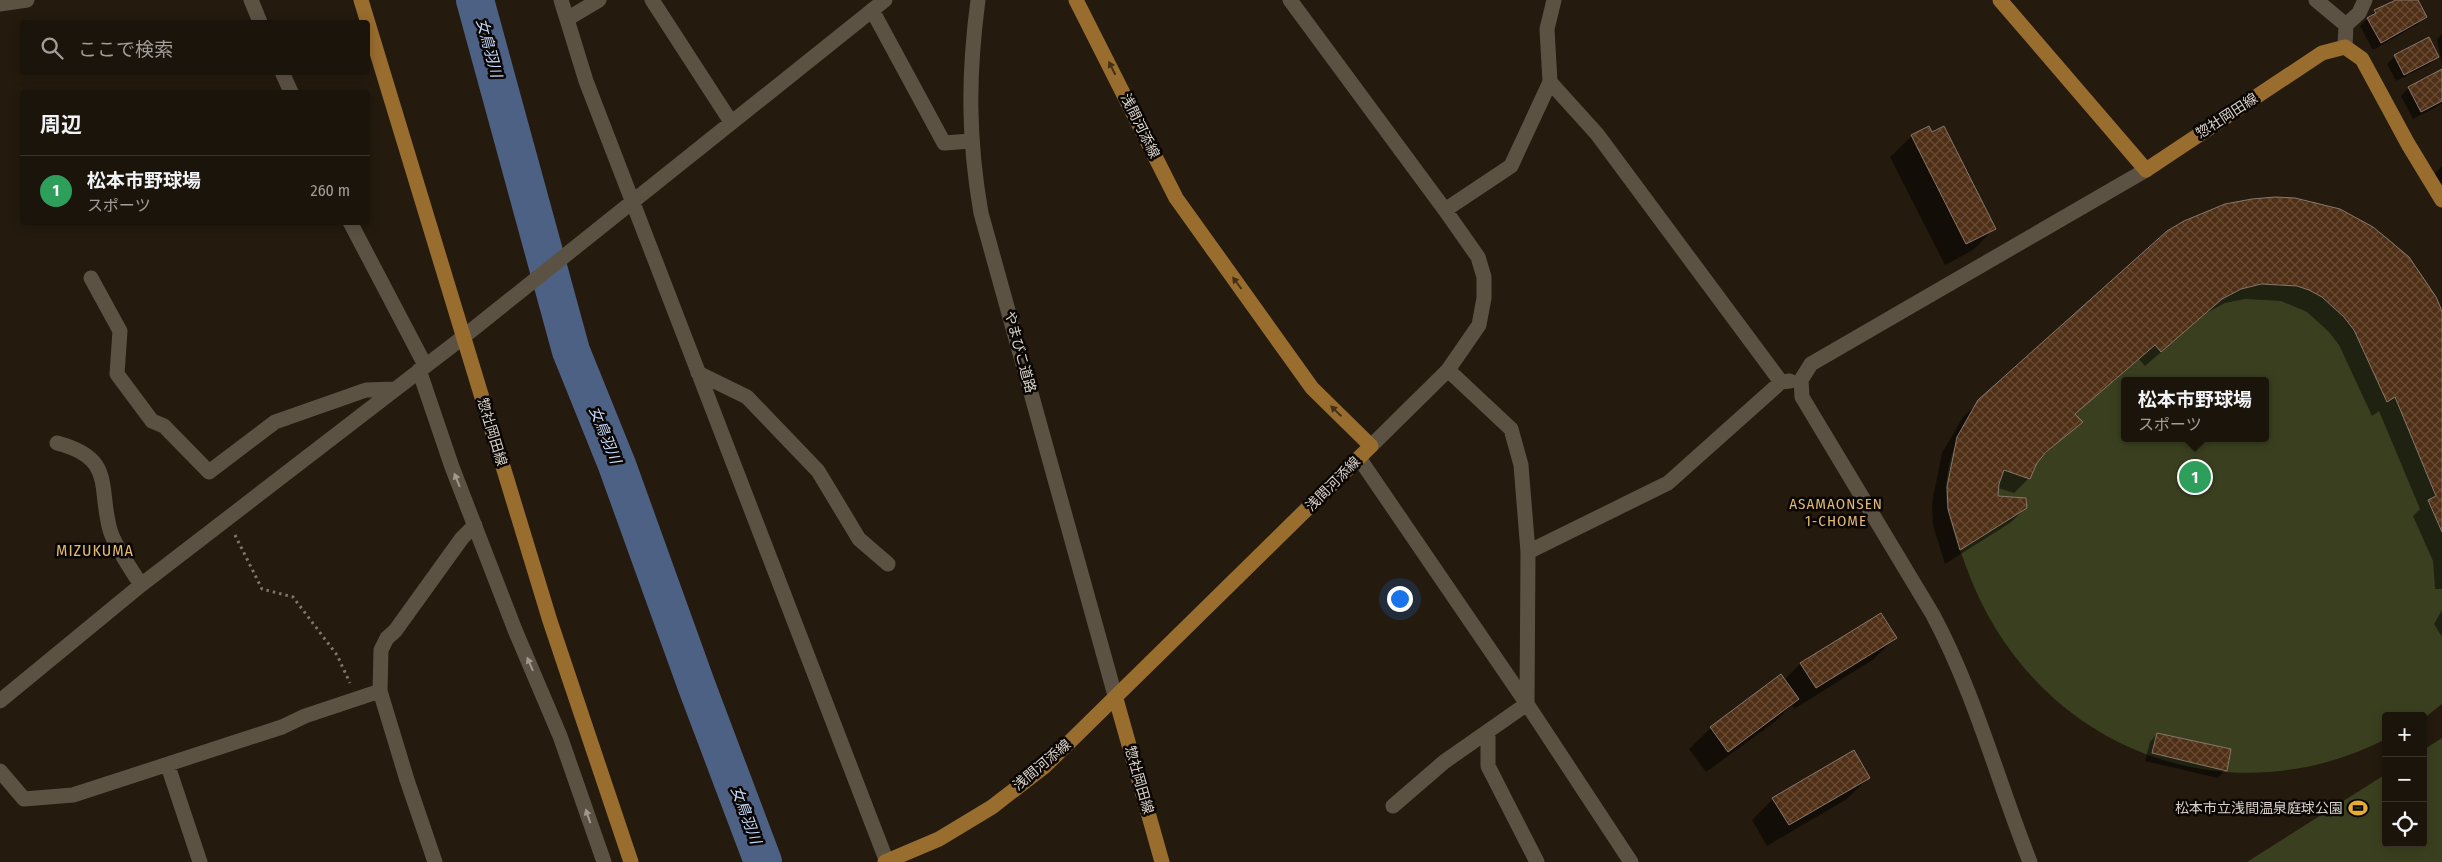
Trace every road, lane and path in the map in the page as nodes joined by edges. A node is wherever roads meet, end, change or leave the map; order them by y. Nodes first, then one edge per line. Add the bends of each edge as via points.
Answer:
1 (27, 0) edge
2 (250, 0) edge
3 (361, 0) edge
4 (561, 0) edge
5 (598, 0) edge
6 (652, 0) edge
7 (885, 0) edge
8 (978, 0) edge
9 (1076, 0) edge
10 (1290, 0) edge
11 (1554, 0) edge
12 (2000, 0) edge
13 (2316, 0) edge
14 (2365, 0) edge
15 (0, 4) edge
16 (872, 10) junction
17 (567, 18) junction
18 (259, 20) edge
19 (367, 20) edge
20 (2346, 25) junction
21 (370, 30) edge
22 (2346, 47) junction
23 (283, 75) edge
24 (1550, 82) junction
25 (289, 90) edge
26 (731, 122) junction
27 (971, 141) junction
28 (2146, 170) junction
29 (2442, 200) edge
30 (626, 205) junction
31 (1445, 210) junction
32 (351, 225) edge
33 (91, 278) dead end
34 (462, 338) junction
35 (422, 368) junction
36 (1448, 370) junction
37 (698, 373) junction
38 (1801, 380) junction
39 (1780, 382) junction
40 (395, 389) junction
41 (57, 443) dead end
42 (1371, 446) junction
43 (1359, 458) junction
44 (227, 519) junction
45 (476, 525) junction
46 (1528, 552) junction
47 (888, 564) dead end
48 (141, 585) junction
49 (380, 691) junction
50 (1116, 698) junction
51 (356, 699) junction
52 (0, 701) edge
53 (1527, 704) junction
54 (1488, 733) junction
55 (168, 766) junction
56 (0, 771) edge
57 (1393, 806) dead end
58 (200, 862) edge
59 (435, 862) edge
60 (604, 862) edge
61 (631, 862) edge
62 (886, 862) edge
63 (1162, 862) edge
64 (1537, 862) edge
65 (1631, 862) edge
66 (2030, 862) edge

1 - 15 street
2 - 18 street
3 - 19 main road, 惣社岡田線
4 - 17 street
5 - 17 street
6 - 26 street
7 - 16 street
8 - 27 street, やまびこ道路 via 971,53
42 -> 9 main road, 浅間河添線 via 1312,388 1176,198
10 - 31 street
11 - 24 street via 1547,29
12 - 28 main road
13 - 20 street
14 - 20 street via 2359,13
16 - 26 street
16 - 27 street via 944,143
17 - 30 street
20 - 22 street
21 - 34 main road, 惣社岡田線
22 - 28 main road, 惣社岡田線 via 2322,54
22 - 29 main road via 2362,59
23 - 25 street
24 - 31 street via 1511,166
24 - 39 street via 1598,134
26 - 30 street
27 - 50 street, やまびこ道路 via 981,213
28 - 38 street via 1811,364
30 - 34 street
30 - 37 street
31 - 36 street via 1478,257 1484,277 1479,324
32 - 35 street
33 - 40 street via 120,332 117,374 152,421 164,426 209,472 275,422 366,390
34 - 35 street
34 - 61 main road, 惣社岡田線 via 550,621
35 - 40 street
45 -> 35 street via 452,467
36 - 42 street
36 - 46 street via 1511,429 1520,465
37 - 47 street via 747,397 818,471 859,538
37 - 62 street
38 - 39 street
38 - 66 street via 1802,397 1951,649
39 - 46 street via 1668,483
40 - 44 street
41 - 48 street via 86,453 98,471 104,485 111,532
42 - 43 main road, 浅間河添線
43 - 50 main road, 浅間河添線
43 - 53 street
44 - 48 street
44 - 51 path via 262,588 293,597 337,655
45 - 49 street via 462,538 396,631 387,638 381,650
60 -> 45 street via 560,736 515,630
46 - 53 street
48 - 52 street
49 - 51 street
49 - 59 street
50 - 62 main road, 浅間河添線 via 1045,766 992,807 939,838
50 - 63 main road, 惣社岡田線
51 - 55 street
53 - 54 street
53 - 65 street
54 - 57 street via 1444,762
54 - 64 street via 1488,766
55 - 56 street via 73,795 24,799
55 - 58 street

